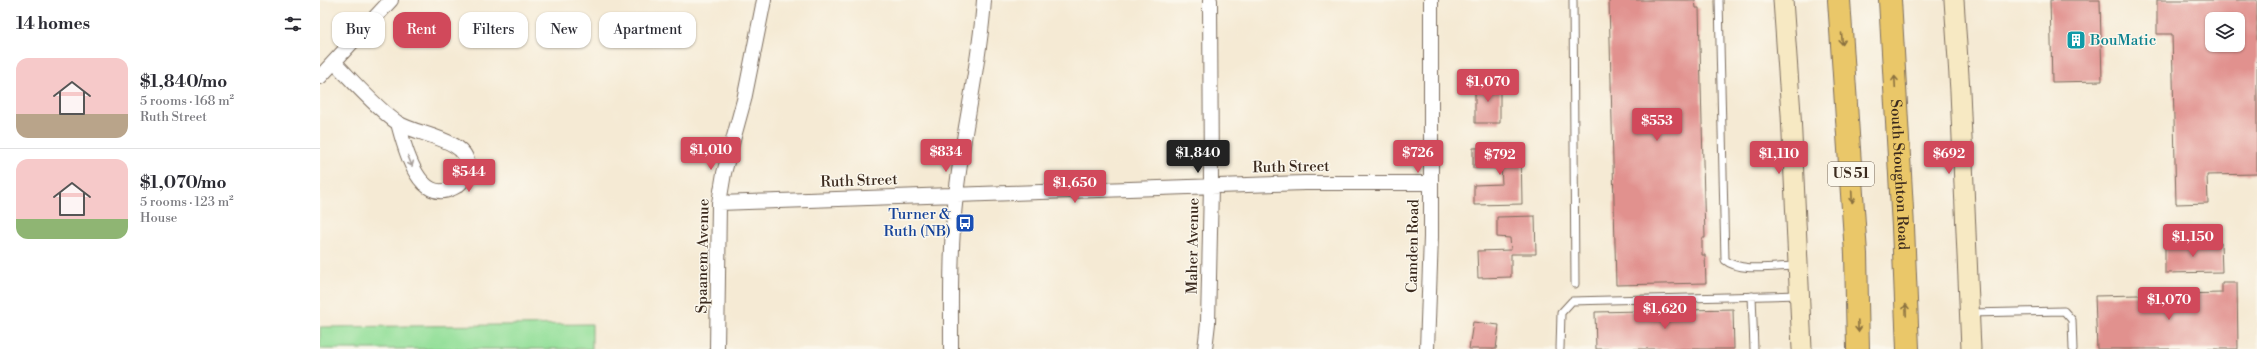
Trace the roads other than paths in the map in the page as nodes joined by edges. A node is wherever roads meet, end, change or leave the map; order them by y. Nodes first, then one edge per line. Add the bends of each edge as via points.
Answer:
1 (391, 0) edge
2 (764, 0) edge
3 (984, 0) edge
4 (1210, 0) edge
5 (1431, 0) edge
6 (1573, 0) edge
7 (1719, 0) edge
8 (1783, 0) edge
9 (1839, 0) edge
10 (1890, 0) edge
11 (1954, 0) edge
12 (334, 62) junction
13 (320, 77) edge
14 (398, 124) junction
15 (1431, 183) junction
16 (1211, 186) junction
17 (956, 195) junction
18 (719, 203) junction
19 (1798, 266) junction
20 (1575, 284) dead end
21 (1800, 295) junction
22 (1752, 296) junction
23 (1970, 313) junction
24 (717, 349) edge
25 (951, 349) edge
26 (1205, 349) edge
27 (1427, 349) edge
28 (1560, 349) edge
29 (1754, 349) edge
30 (1802, 349) edge
31 (1858, 349) edge
32 (1908, 349) edge
33 (1971, 349) edge
34 (2073, 349) edge

1 - 12 street
2 - 18 street, Spaanem Avenue via 744,100 724,173
3 - 17 street
4 - 16 street, Maher Avenue
5 - 15 street, Camden Road
6 - 20 lane
7 - 19 lane via 1725,260 1732,266 1744,267
8 - 19 street
9 -> 31 main road, US 51 via 1855,238
32 -> 10 main road, South Stoughton Road
11 - 23 street
12 - 13 street
12 - 14 street
14 -> 14 street via 410,160 423,183 429,188 450,190 466,176 468,165 463,151 453,144
15 - 16 street, Ruth Street
15 - 27 street, Camden Road via 1432,237
16 - 17 street, Ruth Street
16 - 26 street, Maher Avenue via 1208,323
17 - 18 street, Ruth Street
17 - 25 street via 952,244
18 - 24 street, Spaanem Avenue
19 - 21 street
21 - 22 lane
21 - 30 street
22 - 28 lane via 1572,301 1561,313
22 - 29 lane
23 - 33 street
23 - 34 lane via 2064,311 2072,320

